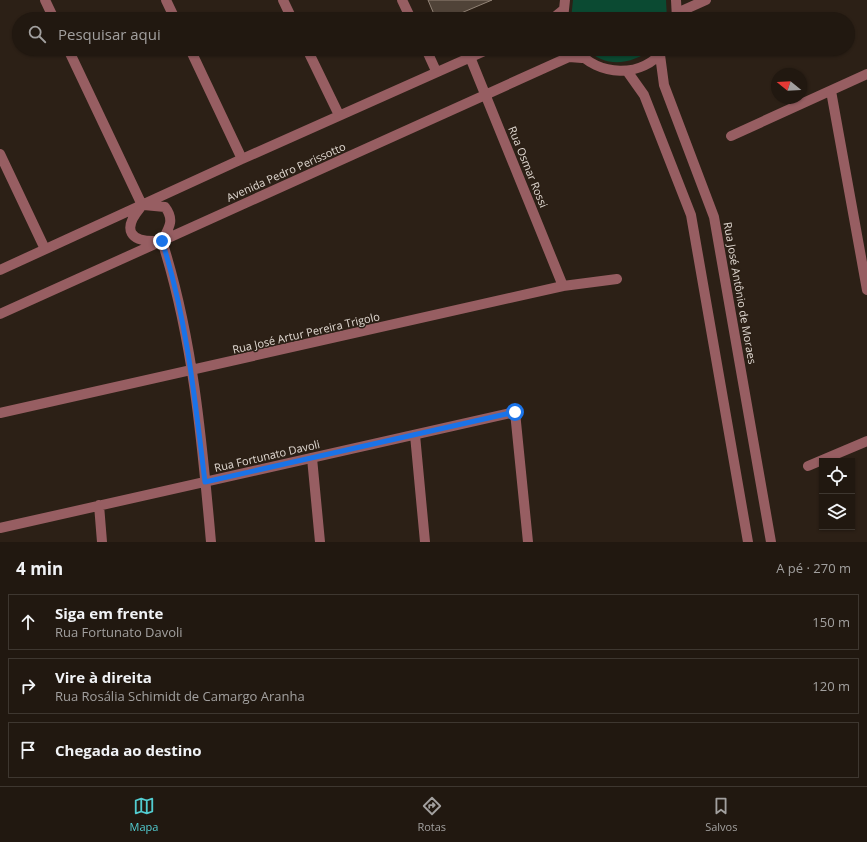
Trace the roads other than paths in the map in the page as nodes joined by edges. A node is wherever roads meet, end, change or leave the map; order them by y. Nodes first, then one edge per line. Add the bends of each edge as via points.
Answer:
1 (45, 0) edge
2 (166, 0) edge
3 (283, 0) edge
4 (402, 0) edge
5 (676, 0) edge
6 (706, 0) edge
7 (51, 12) edge
8 (172, 12) edge
9 (289, 12) edge
10 (408, 12) edge
11 (677, 12) edge
12 (684, 12) edge
13 (71, 56) edge
14 (193, 56) edge
15 (310, 56) edge
16 (429, 56) edge
17 (657, 56) edge
18 (662, 56) edge
19 (470, 57) joint
20 (582, 58) joint
21 (436, 71) junction
22 (627, 71) junction
23 (867, 74) edge
24 (831, 91) junction
25 (486, 95) junction
26 (339, 115) junction
27 (731, 136) dead end
28 (0, 154) edge
29 (242, 159) junction
30 (142, 205) junction
31 (162, 241) junction
32 (45, 249) junction
33 (0, 270) edge
34 (617, 279) dead end
35 (564, 286) junction
36 (867, 290) edge
37 (0, 314) edge
38 (192, 371) junction
39 (0, 413) edge
40 (415, 435) junction
41 (867, 441) edge
42 (312, 458) junction
43 (808, 466) dead end
44 (205, 482) junction
45 (98, 505) junction
46 (0, 528) edge
47 (102, 542) edge
48 (211, 542) edge
49 (320, 542) edge
50 (425, 542) edge
51 (528, 542) edge
52 (748, 542) edge
53 (771, 542) edge

1 - 7 street
2 - 8 street
3 - 9 street
4 - 10 street
5 - 11 street
6 - 12 street
13 - 30 street
14 - 29 street
15 - 26 street
16 - 21 street
17 - 22 street via 644,66
18 - 53 street, Rua José Antônio de Moraes via 664,85 714,217
19 - 21 street
19 - 25 street, Rua Osmar Rossi
20 - 22 street via 595,66 612,71
20 - 25 street, Avenida Pedro Perissotto via 569,57
21 - 26 street
22 - 52 street via 644,95 691,215
23 - 24 street
24 - 27 street
24 - 36 street
25 - 31 street, Avenida Pedro Perissotto
25 - 35 street, Rua Osmar Rossi
26 - 29 street
28 - 32 street
29 - 30 street
30 - 31 street via 165,207 170,214 171,225
30 - 31 street via 130,219 132,234 143,242
30 - 32 street
31 - 37 street, Avenida Pedro Perissotto
31 - 38 street via 172,275
32 - 33 street
34 - 35 street, Rua José Artur Pereira Trigolo
35 - 38 street, Rua José Artur Pereira Trigolo
38 - 39 street, Rua José Artur Pereira Trigolo
38 - 44 street
40 - 42 street, Rua Fortunato Davoli
40 - 50 street
40 - 51 street, Rua Fortunato Davoli via 515,412
41 - 43 street
42 - 44 street, Rua Fortunato Davoli
42 - 49 street
44 - 45 street, Rua Fortunato Davoli
44 - 48 street
45 - 46 street, Rua Fortunato Davoli
45 - 47 street

